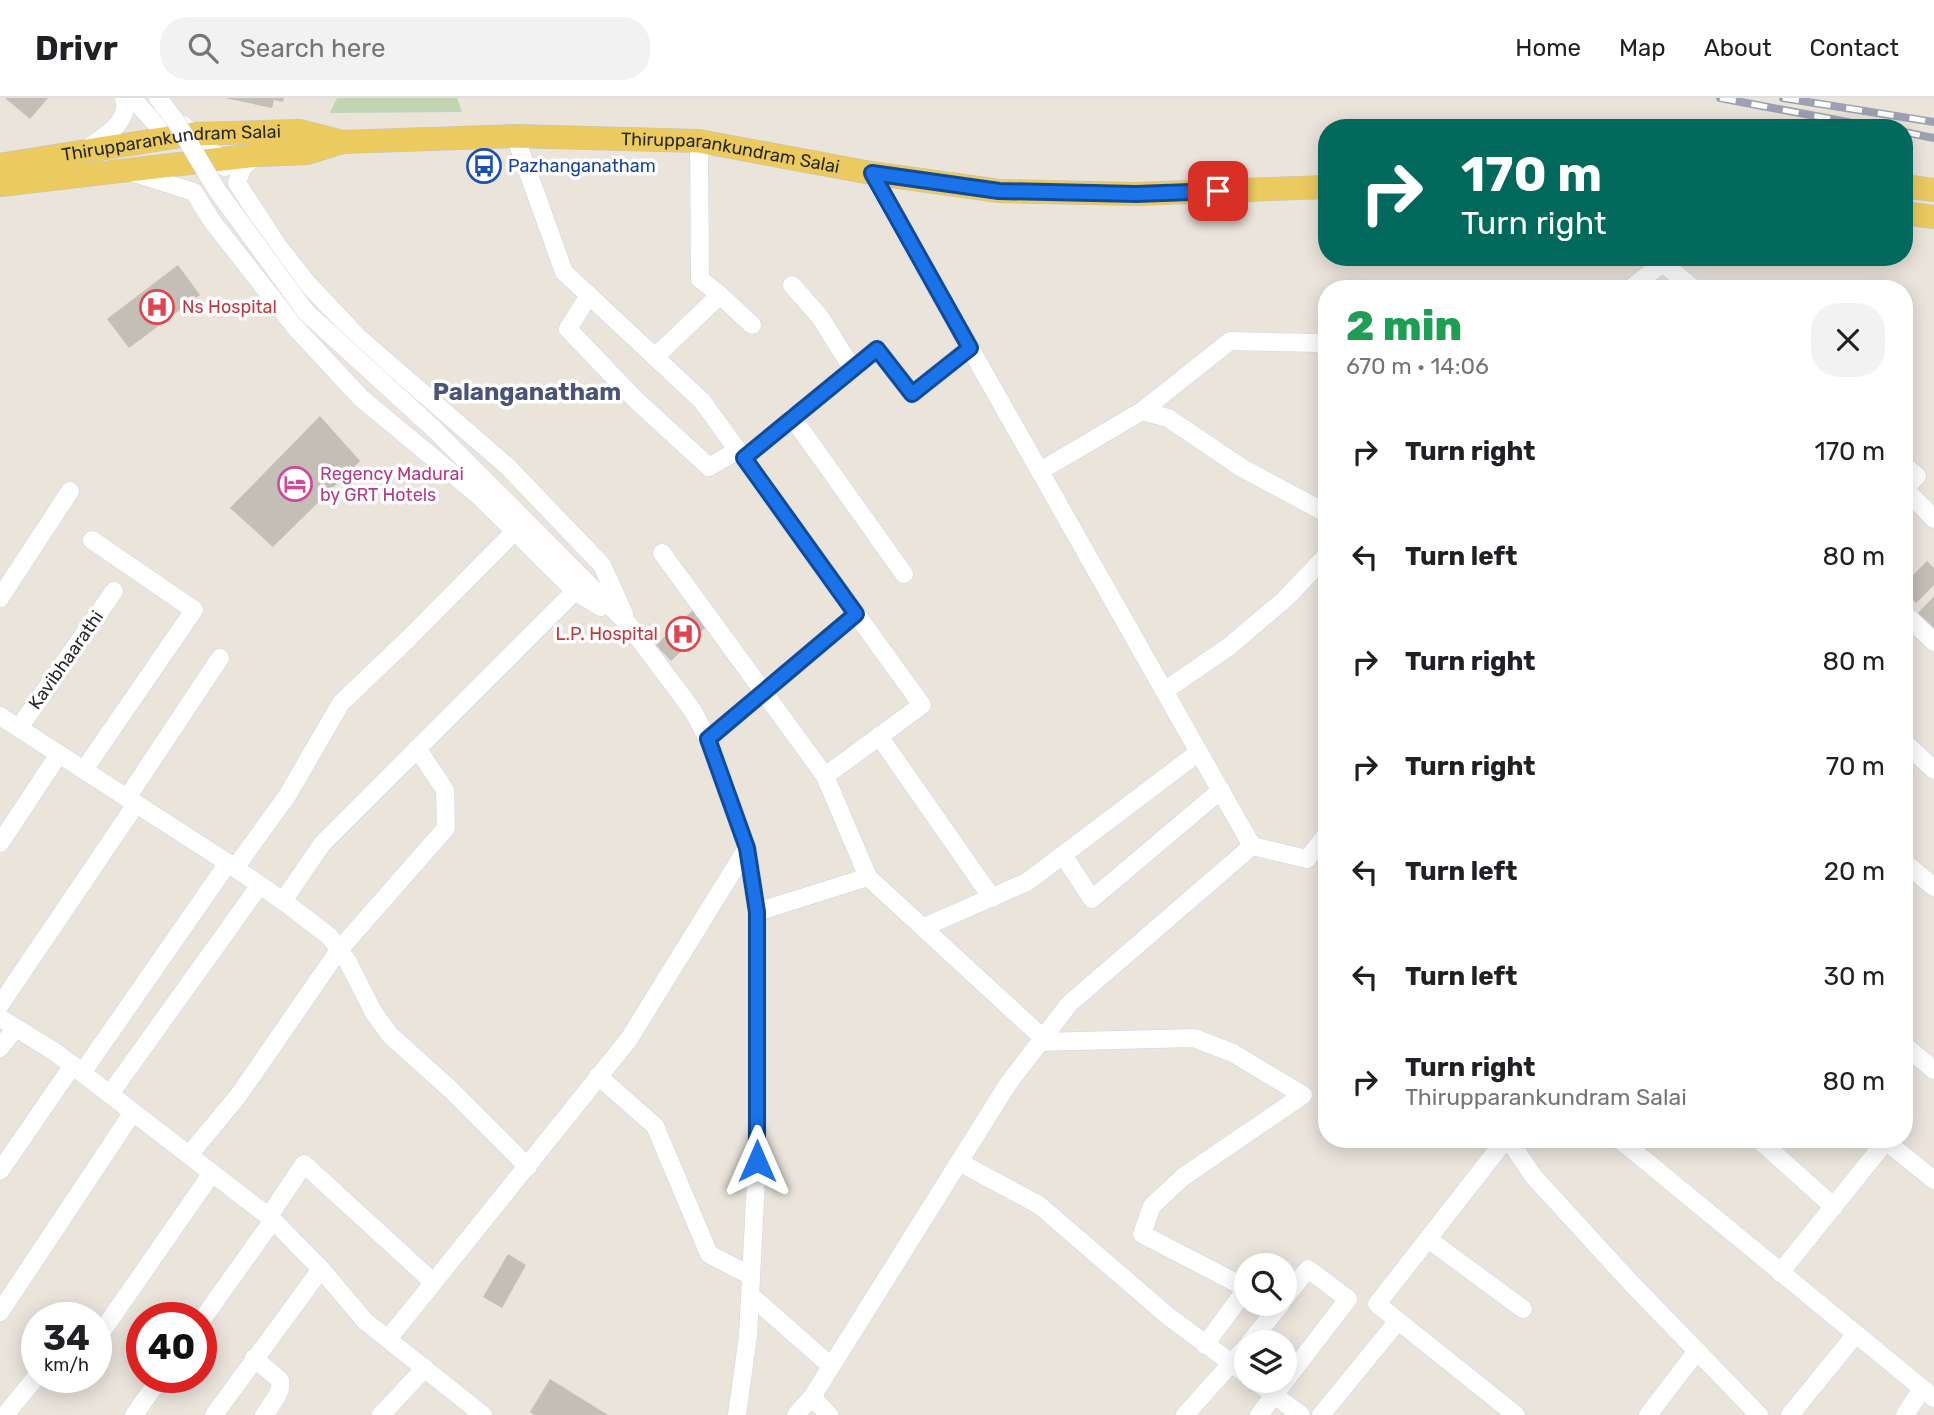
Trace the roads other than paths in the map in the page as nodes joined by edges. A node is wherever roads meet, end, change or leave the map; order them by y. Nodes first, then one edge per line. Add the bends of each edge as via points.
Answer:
1 (124, 98) edge
2 (132, 98) edge
3 (159, 98) edge
4 (193, 134) junction
5 (515, 136) junction
6 (699, 141) junction
7 (342, 142) junction
8 (80, 154) junction
9 (257, 155) junction
10 (220, 159) junction
11 (0, 164) edge
12 (126, 170) junction
13 (872, 173) junction
14 (237, 183) junction
15 (0, 185) edge
16 (1318, 187) edge
17 (1913, 187) edge
18 (1934, 190) edge
19 (1913, 215) edge
20 (1934, 218) edge
21 (1659, 266) edge
22 (1673, 266) edge
23 (1641, 280) edge
24 (1686, 280) edge
25 (792, 285) dead end
26 (589, 295) junction
27 (720, 295) junction
28 (752, 326) dead end
29 (1318, 343) edge
30 (970, 348) junction
31 (655, 357) junction
32 (852, 368) junction
33 (1142, 411) junction
34 (792, 417) junction
35 (741, 454) junction
36 (1040, 471) junction
37 (70, 491) dead end
38 (1913, 498) edge
39 (1318, 509) edge
40 (1934, 519) edge
41 (515, 531) junction
42 (92, 540) dead end
43 (662, 553) dead end
44 (1318, 567) edge
45 (904, 574) dead end
46 (114, 591) dead end
47 (575, 591) junction
48 (0, 598) edge
49 (856, 614) junction
50 (1913, 622) edge
51 (628, 624) junction
52 (1934, 642) edge
53 (220, 658) dead end
54 (763, 691) junction
55 (1164, 691) junction
56 (0, 716) edge
57 (19, 728) junction
58 (879, 736) junction
59 (708, 739) junction
60 (417, 748) junction
61 (1913, 750) edge
62 (1199, 752) junction
63 (59, 754) junction
64 (84, 770) junction
65 (1934, 770) edge
66 (825, 776) junction
67 (1221, 790) junction
68 (132, 801) junction
69 (0, 843) edge
70 (1318, 845) edge
71 (1252, 846) junction
72 (747, 848) junction
73 (1063, 855) junction
74 (232, 866) junction
75 (1913, 870) edge
76 (868, 877) junction
77 (260, 885) junction
78 (1934, 887) edge
79 (992, 898) junction
80 (283, 901) junction
81 (757, 912) junction
82 (925, 927) junction
83 (339, 950) junction
84 (0, 1005) edge
85 (0, 1018) edge
86 (16, 1028) junction
87 (1042, 1040) junction
88 (0, 1048) edge
89 (1913, 1052) edge
90 (78, 1069) junction
91 (1934, 1070) edge
92 (598, 1076) junction
93 (110, 1094) junction
94 (134, 1112) junction
95 (1500, 1148) edge
96 (1513, 1148) edge
97 (1630, 1148) edge
98 (1768, 1148) edge
99 (1878, 1148) edge
100 (1894, 1148) edge
101 (189, 1155) junction
102 (959, 1161) junction
103 (528, 1167) junction
104 (0, 1171) edge
105 (212, 1173) junction
106 (1934, 1180) edge
107 (1834, 1207) junction
108 (271, 1218) junction
109 (1428, 1239) junction
110 (321, 1269) junction
111 (1780, 1273) junction
112 (751, 1276) junction
113 (433, 1282) junction
114 (1234, 1282) edge
115 (1297, 1283) edge
116 (750, 1295) junction
117 (214, 1302) edge
118 (1234, 1305) edge
119 (1523, 1309) dead end
120 (0, 1312) edge
121 (1271, 1316) edge
122 (112, 1317) edge
123 (1398, 1321) junction
124 (1259, 1330) edge
125 (1856, 1334) junction
126 (388, 1339) junction
127 (1205, 1345) junction
128 (1697, 1351) junction
129 (254, 1358) junction
130 (1234, 1365) edge
131 (831, 1366) junction
132 (425, 1368) junction
133 (1234, 1373) edge
134 (23, 1393) edge
135 (150, 1393) edge
136 (1271, 1393) edge
137 (1928, 1394) edge
138 (1274, 1395) junction
139 (812, 1397) junction
140 (5, 1415) edge
141 (134, 1415) edge
142 (214, 1415) edge
143 (264, 1415) edge
144 (382, 1415) edge
145 (483, 1415) edge
146 (737, 1415) edge
147 (796, 1415) edge
148 (829, 1415) edge
149 (1185, 1415) edge
150 (1259, 1415) edge
151 (1301, 1415) edge
152 (1321, 1415) edge
153 (1516, 1415) edge
154 (1647, 1415) edge
155 (1759, 1415) edge
156 (1790, 1415) edge
157 (1905, 1415) edge

1 - 8 street via 124,117 117,126
2 - 4 street via 156,124 183,125
3 - 51 street, bridge via 217,190 306,312 434,429
4 - 7 main road, Thirupparankundram Salai via 299,131
4 - 8 main road, Thirupparankundram Salai
4 - 10 street
5 - 6 main road, Thirupparankundram Salai
5 - 7 main road, Thirupparankundram Salai
5 - 26 street via 564,272
6 - 13 main road, Thirupparankundram Salai
6 - 27 street via 700,279
7 - 9 main road, Thirupparankundram Salai via 307,153
8 - 11 main road, Thirupparankundram Salai
9 - 10 main road, Thirupparankundram Salai
9 - 14 street via 242,168
10 - 12 main road, Thirupparankundram Salai
10 - 14 street
12 - 15 main road, Thirupparankundram Salai
12 - 41 street via 194,192 295,327 361,398
13 - 16 main road, Thirupparankundram Salai via 999,191 1136,194
13 - 30 street
14 - 51 street via 300,275 350,328 507,466 602,565
17 - 18 main road
19 - 20 main road
21 - 23 street
22 - 24 street
25 - 32 street via 820,317
26 - 31 street
26 - 35 street via 568,329 709,467
27 - 28 street
27 - 31 street
29 - 33 street via 1230,341
30 - 32 street via 912,394 877,349
30 - 36 street
31 - 35 street via 702,401
32 - 34 street
33 - 36 street
33 - 39 street via 1168,418 1242,468
34 - 35 street
34 - 45 street
35 - 49 street
36 - 55 street
37 - 48 street
38 - 40 street
41 - 47 street
41 - 74 street via 341,703 287,796
42 - 64 street via 194,610
43 - 54 street
44 - 55 street via 1227,648
46 - 57 street, Kavibhaarathi
47 - 51 street
47 - 60 street
49 - 54 street
49 - 58 street via 922,705
50 - 52 street
51 - 59 street via 693,710
53 - 68 street
54 - 59 street
54 - 66 street
55 - 62 street
56 - 57 street
57 - 63 street
58 - 66 street
58 - 79 street
59 - 72 street
60 - 80 street via 322,844
60 - 83 street via 445,790 446,828
61 - 65 street
62 - 67 street
62 - 73 street
63 - 64 street
63 - 69 street
64 - 68 street
66 - 76 street
67 - 71 street
67 - 73 street via 1091,899
68 - 74 street
68 - 84 street
70 - 71 street via 1307,859
71 - 87 street via 1069,1004
72 - 81 street
72 - 92 street via 629,1039
73 - 79 street via 1027,882
74 - 77 street
74 - 90 street
75 - 78 street
76 - 81 street
76 - 82 street
77 - 80 street
77 - 93 street
79 - 82 street
80 - 83 street via 329,936
81 - 112 street via 757,1161
82 - 87 street
83 - 101 street via 238,1096
83 - 103 street via 390,1035
85 - 86 street
86 - 88 street
86 - 90 street
87 - 102 street
87 - 114 street via 1194,1038 1233,1053 1303,1095 1183,1177 1153,1206 1142,1234
89 - 91 street
90 - 93 street
90 - 104 street
92 - 103 street
92 - 112 street via 656,1126 709,1254
93 - 94 street
94 - 101 street
94 - 120 street
95 - 109 street
96 - 128 street via 1534,1177
97 - 111 street
98 - 107 street
99 - 107 street
100 - 106 street
101 - 105 street
102 - 127 street via 1039,1205
102 - 131 street
103 - 113 street
105 - 108 street
105 - 122 street
107 - 111 street
108 - 110 street
108 - 113 street via 304,1164
108 - 117 street
109 - 119 street
109 - 123 street via 1377,1304
110 - 126 street via 365,1321
110 - 129 street
111 - 125 street
112 - 116 street
113 - 126 street
115 - 138 street via 1308,1269 1348,1299
116 - 131 street
116 - 146 street
118 - 127 street
121 - 124 street
123 - 152 street
123 - 153 street
125 - 137 street
125 - 156 street
126 - 132 street
127 - 130 street
128 - 154 street
128 - 155 street
129 - 142 street
129 - 143 street via 281,1385
131 - 139 street
132 - 144 street
132 - 145 street
133 - 149 street
134 - 140 street
135 - 141 street
136 - 138 street
137 - 157 street
138 - 150 street
138 - 151 street
139 - 147 street
139 - 148 street

